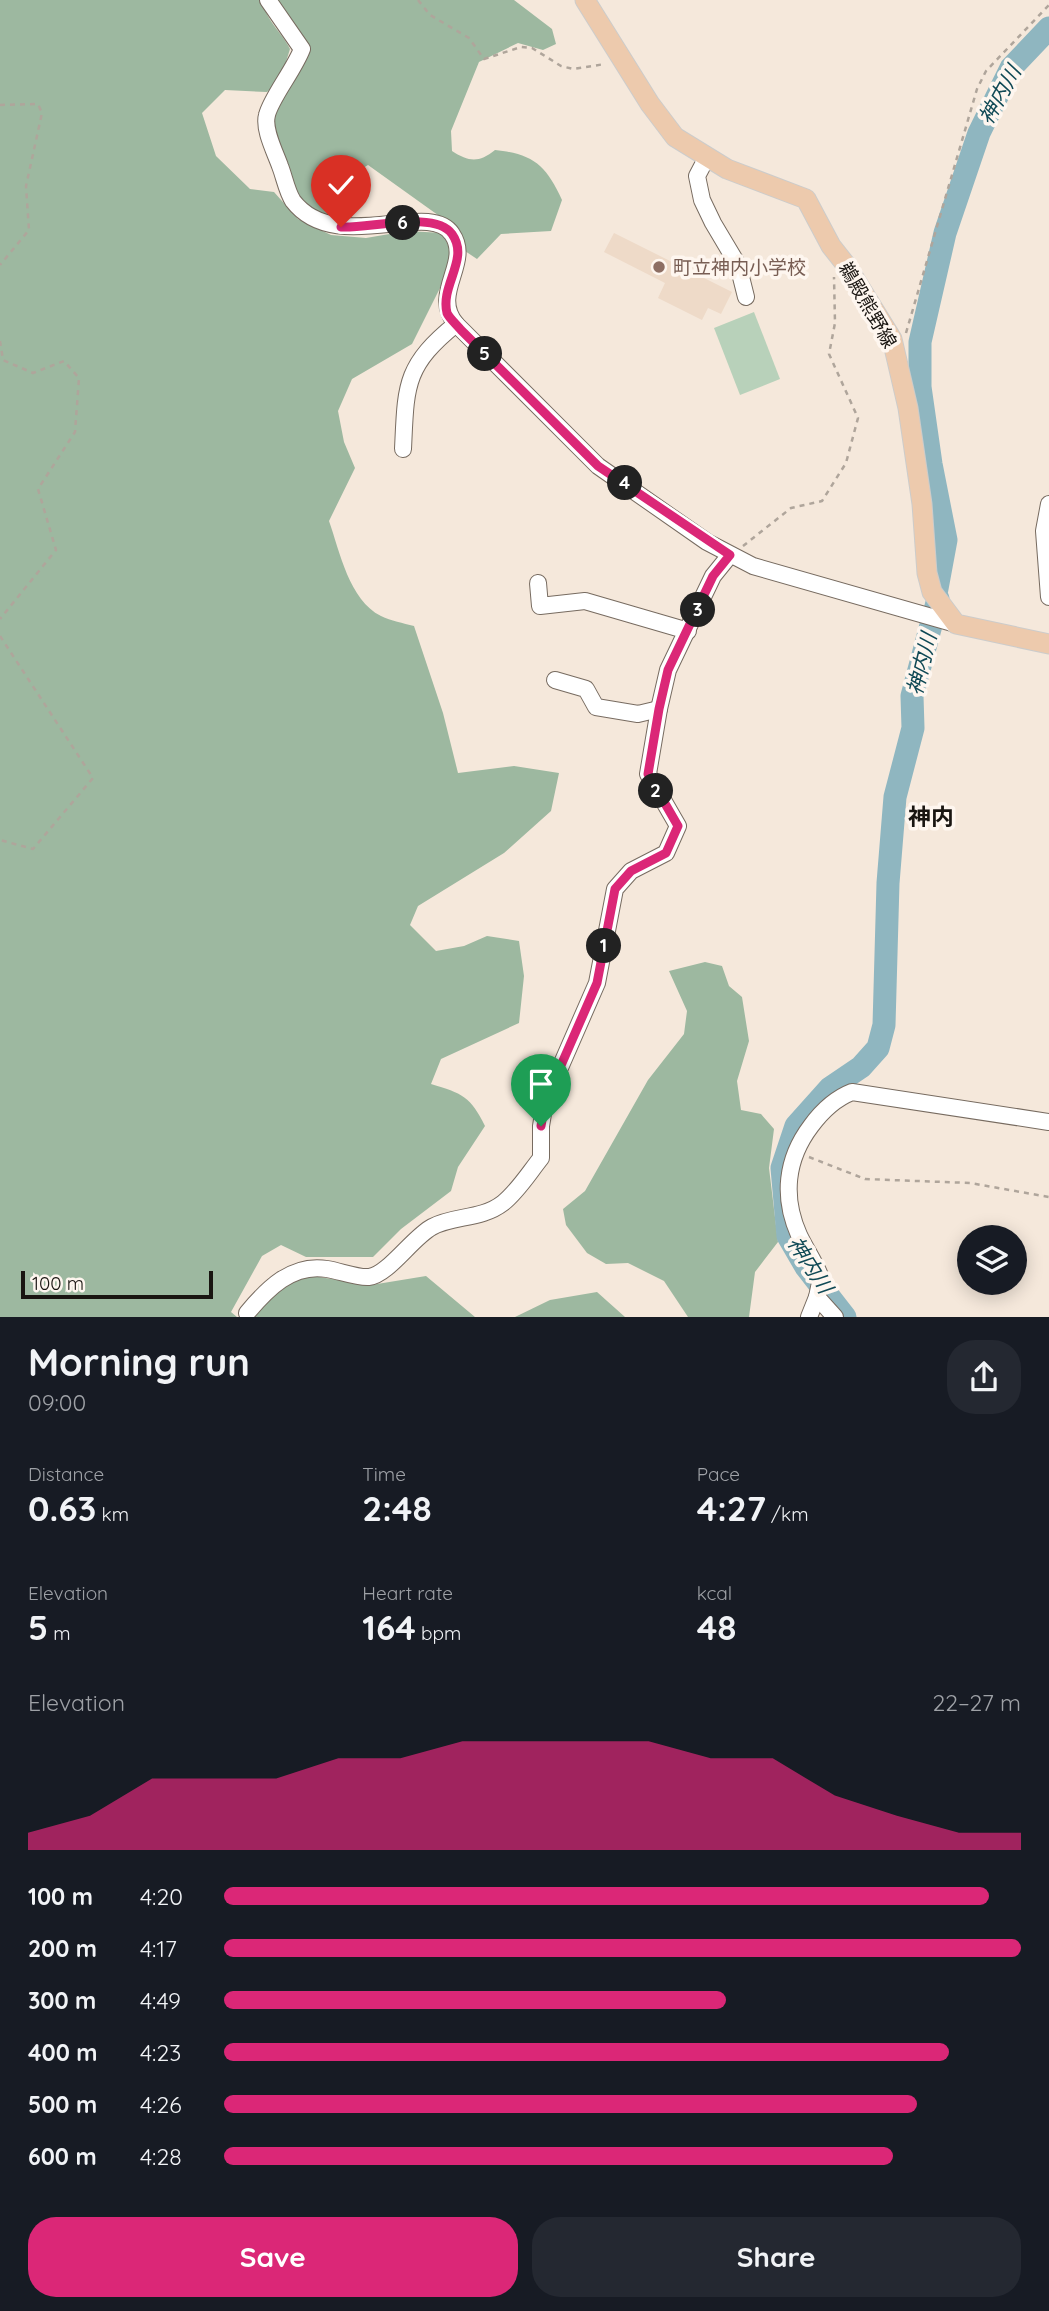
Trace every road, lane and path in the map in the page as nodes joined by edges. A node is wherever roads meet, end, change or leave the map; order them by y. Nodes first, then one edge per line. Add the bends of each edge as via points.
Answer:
1 (268, 0) edge
2 (418, 0) edge
3 (585, 0) edge
4 (1049, 5) edge
5 (622, 61) junction
6 (0, 105) edge
7 (707, 157) junction
8 (831, 246) junction
9 (0, 265) edge
10 (746, 297) dead end
11 (456, 324) junction
12 (905, 335) dead end
13 (0, 341) edge
14 (403, 449) dead end
15 (1049, 503) edge
16 (730, 555) junction
17 (538, 583) dead end
18 (1049, 597) edge
19 (0, 620) edge
20 (956, 624) junction
21 (688, 631) junction
22 (0, 636) edge
23 (1049, 644) edge
24 (555, 680) dead end
25 (659, 709) junction
26 (0, 840) edge
27 (1049, 1122) edge
28 (795, 1151) junction
29 (1049, 1197) edge
30 (817, 1297) junction
31 (247, 1313) dead end
32 (809, 1317) edge
33 (835, 1317) edge

1 - 11 street via 302,49 266,115 293,200 323,221 341,227 439,224 452,234 459,257 448,286 447,314
2 - 5 path via 430,15 469,38 484,58 521,47 573,69
3 - 5 main road, 鵜殿熊野線
4 - 12 path via 986,72 977,89
5 - 7 main road, 鵜殿熊野線 via 675,137
6 - 9 path via 38,104 42,113 26,186 29,230
7 - 8 main road, 鵜殿熊野線 via 806,200
7 - 10 street via 697,176 702,200 738,265
8 - 16 path via 836,294 829,354 859,418 846,463 822,501 791,508
8 - 20 main road, 鵜殿熊野線 via 895,349 922,504 927,573 932,592
11 - 14 street via 414,365
11 - 16 street via 598,466
13 - 19 path via 3,360 33,373 64,361 79,378 75,432 38,489 56,550
15 - 18 street via 1044,531
16 - 20 street via 753,566
16 - 21 street via 713,576
17 - 21 street via 540,606 585,601
20 - 23 main road
21 - 25 street via 668,670
22 - 26 path via 93,778 33,849
24 - 25 street via 586,689 596,707 638,714
25 - 31 street via 648,774 678,826 666,853 631,871 615,889 597,983 545,1102 541,1158 503,1203 484,1214 433,1226 383,1272 369,1277 324,1268 292,1273 265,1292
27 - 28 street via 852,1091 826,1108
28 - 29 path via 865,1179 970,1183
28 - 30 street via 789,1172 792,1214 821,1278
30 - 32 street
30 - 33 street

